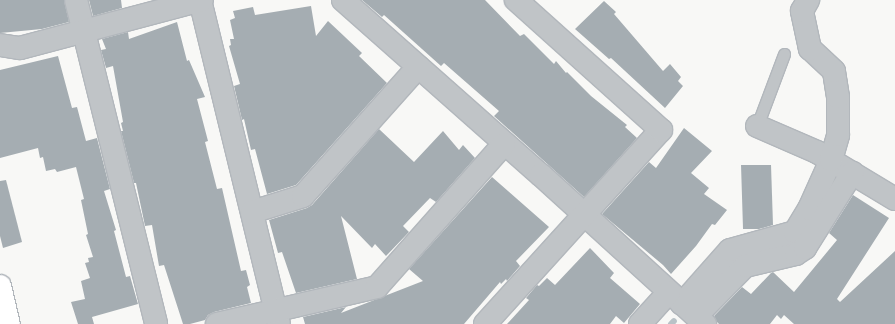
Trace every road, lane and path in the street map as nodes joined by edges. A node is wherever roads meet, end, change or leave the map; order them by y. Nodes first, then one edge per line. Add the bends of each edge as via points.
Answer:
1 (76, 0) edge
2 (201, 0) edge
3 (343, 0) edge
4 (516, 0) edge
5 (808, 0) edge
6 (84, 31) junction
7 (0, 45) edge
8 (784, 54) dead end
9 (418, 67) junction
10 (757, 126) joint
11 (504, 144) junction
12 (831, 160) junction
13 (852, 173) junction
14 (895, 199) edge
15 (252, 212) junction
16 (584, 215) junction
17 (800, 240) junction
18 (730, 250) junction
19 (745, 266) junction
20 (0, 286) edge
21 (688, 309) edge
22 (277, 317) edge
23 (9, 324) edge
24 (156, 324) edge
25 (217, 324) edge
26 (485, 324) edge
27 (640, 324) edge

1 - 6 street
2 - 6 street
2 - 15 street
3 - 9 street
4 - 16 street via 661,130
5 - 12 street via 802,11 810,49 834,71 837,91 838,135
6 - 7 street via 20,48
6 - 24 street
8 - 10 lane
9 - 11 street
9 - 15 street via 303,196
10 - 12 street
11 - 16 street
11 - 22 street via 377,287
12 - 13 street
12 - 17 street via 809,209
13 - 14 street
13 - 17 street
15 - 22 street
16 - 21 street
16 - 26 street
17 - 18 street
17 - 19 street via 796,254
18 - 19 street
18 - 21 street
19 - 21 street
20 - 23 street
21 - 27 street
22 - 25 street

